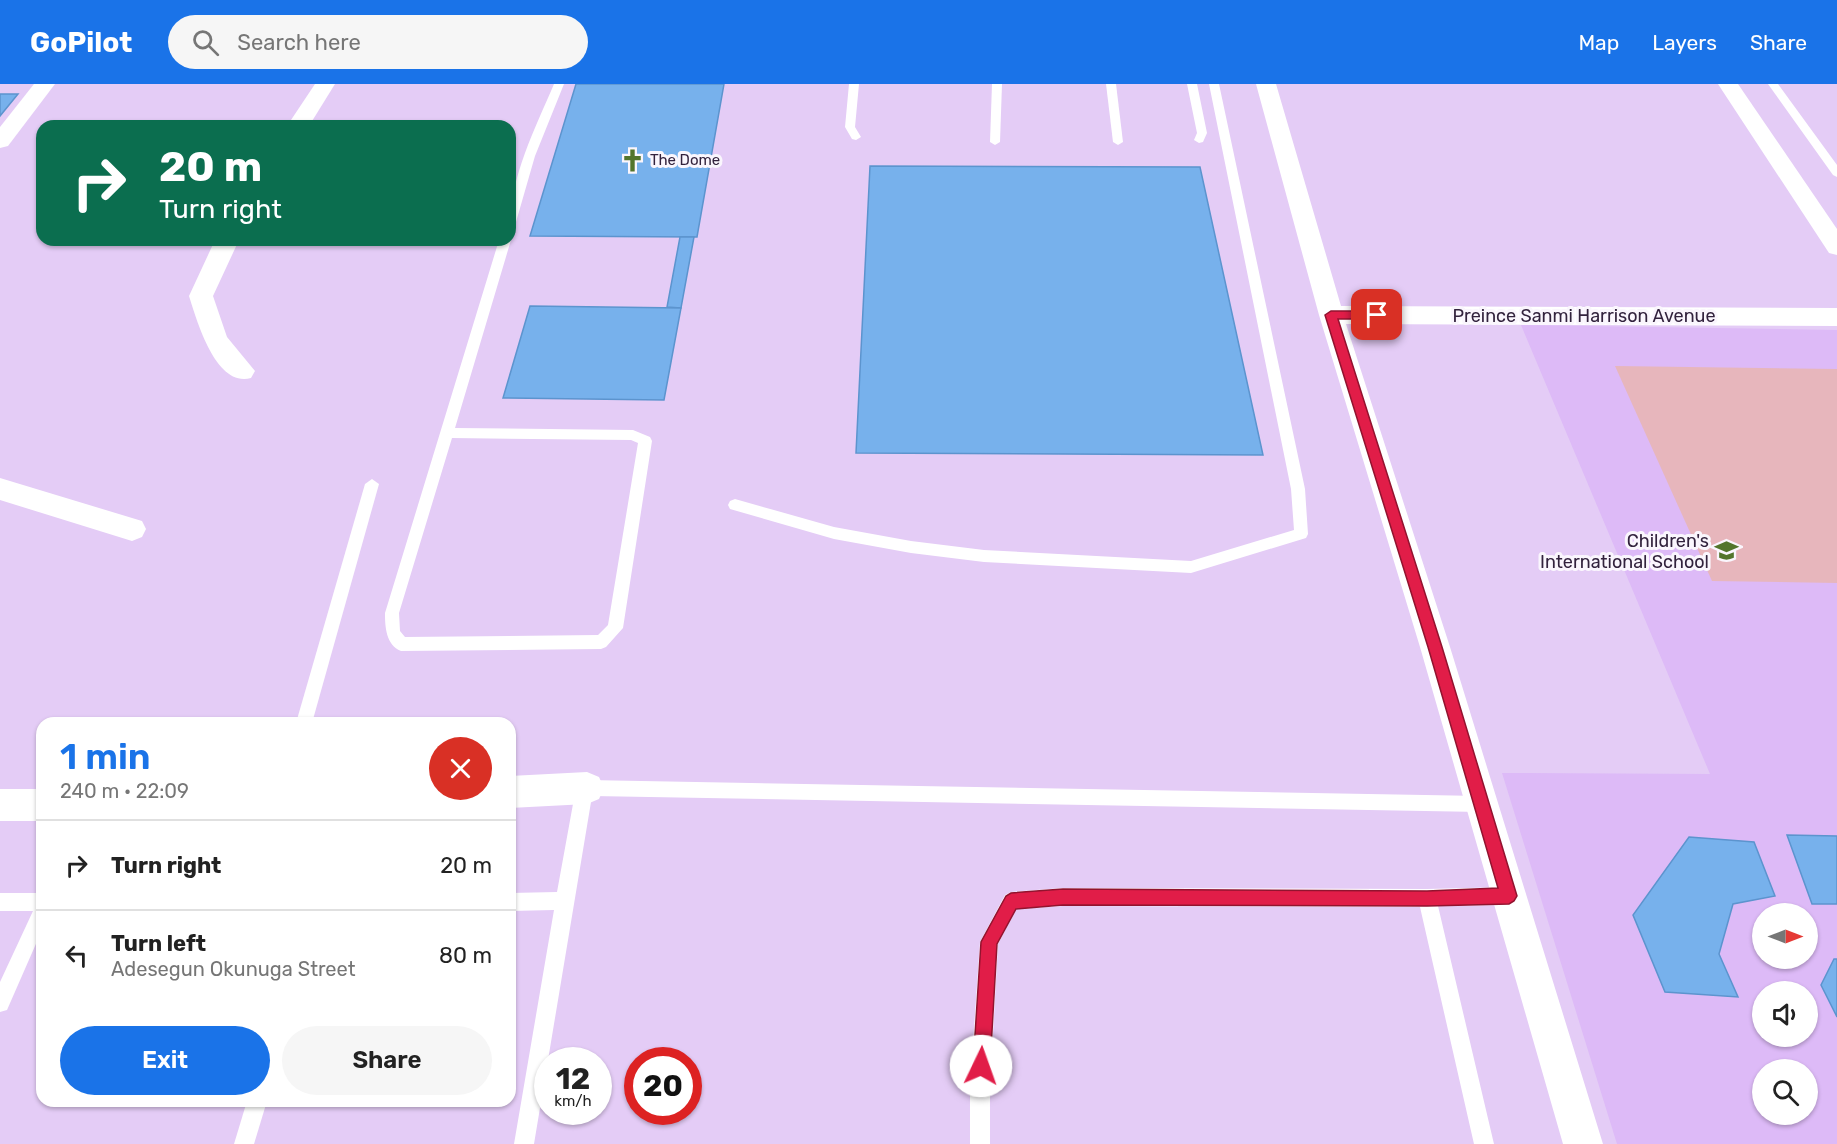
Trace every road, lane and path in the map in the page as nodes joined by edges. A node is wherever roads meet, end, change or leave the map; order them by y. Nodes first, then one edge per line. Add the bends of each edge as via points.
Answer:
1 (45, 84) edge
2 (325, 84) edge
3 (559, 84) edge
4 (854, 84) edge
5 (997, 84) edge
6 (1111, 84) edge
7 (1192, 84) edge
8 (1214, 84) edge
9 (1266, 84) edge
10 (1728, 84) edge
11 (1773, 84) edge
12 (302, 120) edge
13 (856, 137) dead end
14 (1198, 140) dead end
15 (0, 141) edge
16 (995, 142) dead end
17 (1118, 142) dead end
18 (1837, 173) edge
19 (516, 202) edge
20 (224, 246) edge
21 (503, 246) edge
22 (1837, 247) edge
23 (1331, 315) junction
24 (1837, 317) edge
25 (242, 371) dead end
26 (446, 433) junction
27 (372, 484) dead end
28 (0, 489) edge
29 (735, 505) dead end
30 (132, 529) dead end
31 (306, 717) edge
32 (587, 788) junction
33 (516, 792) edge
34 (1481, 804) junction
35 (0, 805) edge
36 (36, 805) edge
37 (1509, 896) junction
38 (1427, 898) junction
39 (564, 901) junction
40 (0, 902) edge
41 (36, 902) edge
42 (516, 902) edge
43 (36, 923) edge
44 (0, 1003) edge
45 (255, 1107) edge
46 (244, 1144) edge
47 (524, 1144) edge
48 (980, 1144) edge
49 (1484, 1144) edge
50 (1583, 1144) edge

1 - 15 street
2 - 12 street
3 - 19 lane
4 - 13 lane via 850,127
5 - 16 lane
6 - 17 lane
7 - 14 lane via 1202,133
8 - 29 lane via 1298,489 1301,534 1191,567 1007,557 910,547 834,533
9 - 23 street
10 - 22 street
11 - 18 lane
20 - 25 street via 201,296 216,341
21 - 26 lane
23 - 24 street, Preince Sanmi Harrison Avenue
23 - 34 street
26 - 26 lane via 392,613 393,632 401,644 601,642 615,628 645,441 633,435
27 - 31 lane
28 - 30 street
32 - 33 street
32 - 34 lane
32 - 39 lane
34 - 37 street
35 - 36 street
37 - 38 lane
37 - 50 street
38 - 48 lane via 1063,897 1011,901 989,942
38 - 49 lane
39 - 42 lane
39 - 47 lane
40 - 41 lane
43 - 44 lane
45 - 46 lane

